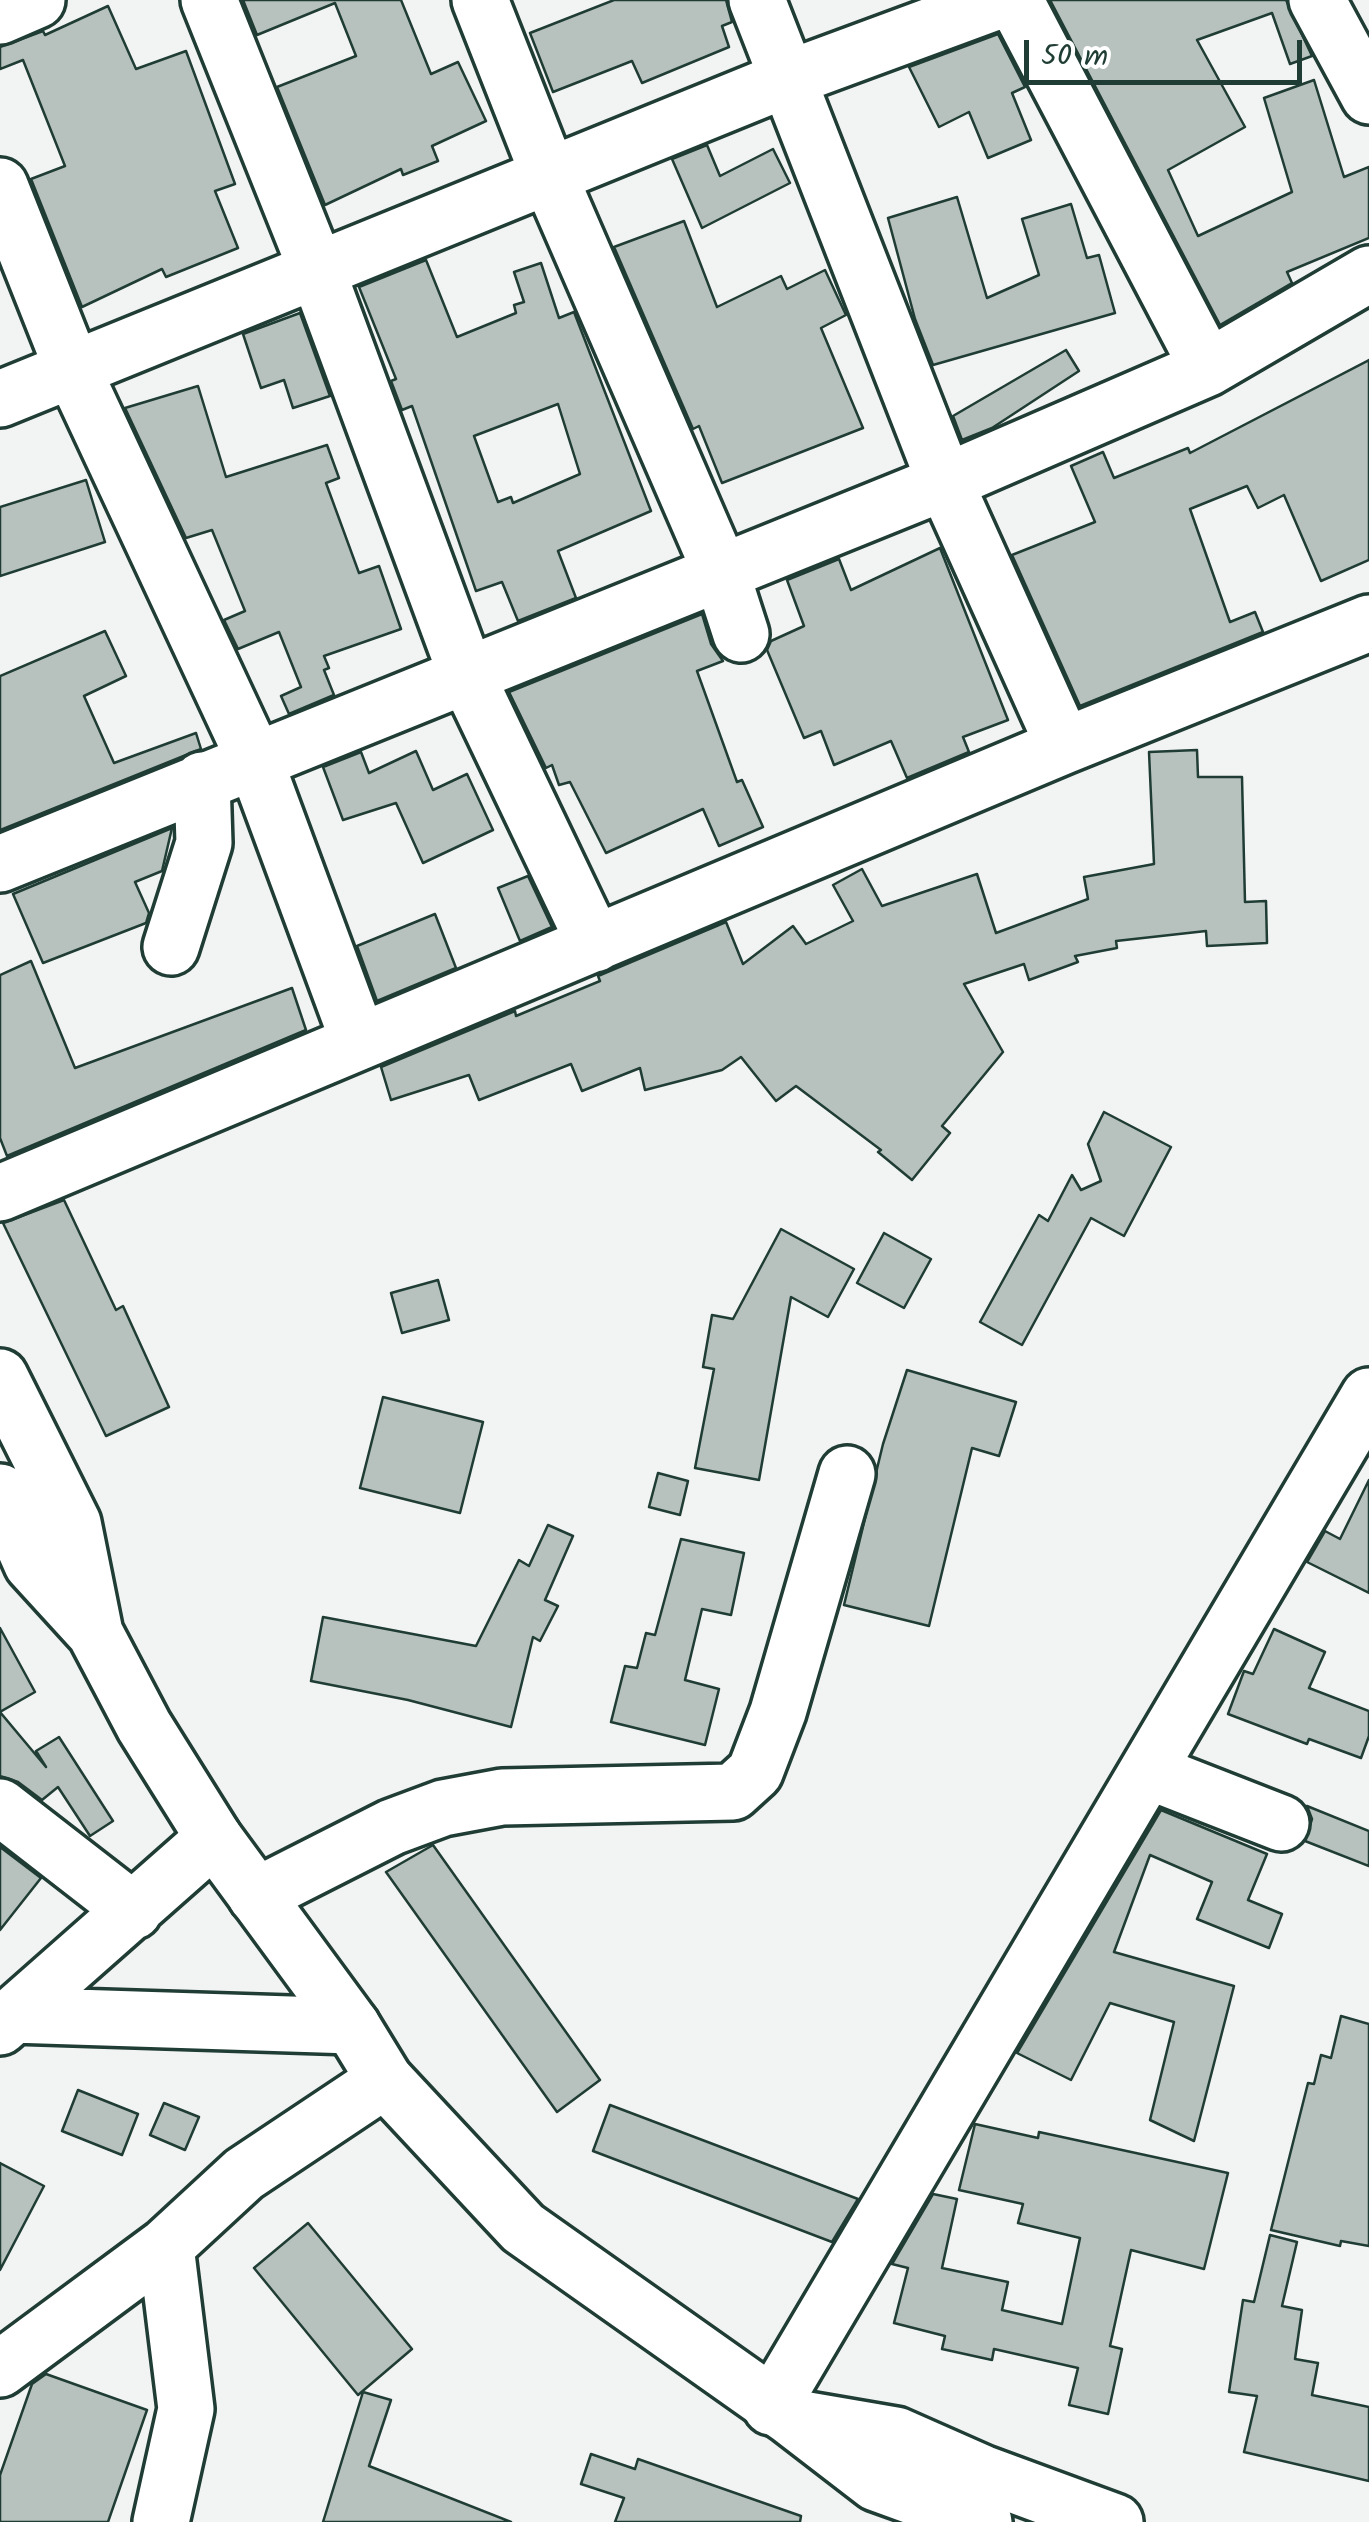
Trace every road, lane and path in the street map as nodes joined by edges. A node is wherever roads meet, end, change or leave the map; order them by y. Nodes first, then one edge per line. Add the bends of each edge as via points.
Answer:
1 (37, 0) edge
2 (209, 0) edge
3 (480, 0) edge
4 (757, 0) edge
5 (1001, 0) edge
6 (1015, 0) edge
7 (1317, 0) edge
8 (0, 16) edge
9 (787, 79) junction
10 (1369, 96) edge
11 (550, 178) junction
12 (0, 186) edge
13 (318, 270) junction
14 (1369, 274) edge
15 (1208, 368) junction
16 (74, 370) junction
17 (0, 399) edge
18 (945, 482) junction
19 (721, 572) junction
20 (1369, 624) edge
21 (740, 634) dead end
22 (466, 676) junction
23 (1064, 746) junction
24 (254, 758) junction
25 (202, 780) junction
26 (0, 864) edge
27 (595, 944) junction
28 (171, 947) dead end
29 (359, 1042) junction
30 (0, 1193) edge
31 (0, 1377) edge
32 (1369, 1396) edge
33 (847, 1474) dead end
34 (0, 1492) edge
35 (94, 1633) junction
36 (1148, 1771) junction
37 (0, 1807) edge
38 (1281, 1823) dead end
39 (214, 1838) junction
40 (256, 1896) junction
41 (134, 1911) junction
42 (6, 2021) edge
43 (352, 2026) junction
44 (385, 2080) junction
45 (166, 2246) junction
46 (0, 2369) edge
47 (780, 2412) junction
48 (161, 2522) edge
49 (984, 2522) edge
50 (1116, 2522) edge

1 - 8 street
2 - 13 street
3 - 11 street
4 - 9 street
5 - 9 street
6 - 15 street
7 - 10 street
9 - 11 street
9 - 18 street
11 - 13 street
11 - 19 street
12 - 16 street
13 - 16 street
13 - 22 street
14 - 15 street
15 - 18 street
16 - 17 street
16 - 24 street
18 - 19 street
18 - 23 street
19 - 21 street
19 - 22 street
20 - 23 street
22 - 24 street
22 - 27 street
23 - 27 street
24 - 25 street
24 - 29 street
25 - 26 street
25 - 28 street via 204,843
27 - 29 street
29 - 30 street
31 - 35 street via 73,1523
32 - 36 street
33 - 40 street via 778,1712 755,1772 733,1792 502,1797 443,1808
34 - 35 street via 32,1564
35 - 39 street
36 - 38 street
36 - 47 street
37 - 41 street
39 - 40 street
39 - 41 street
40 - 43 street
41 - 42 street
42 - 43 street
43 - 44 street
44 - 45 street via 244,2174
44 - 47 street via 523,2228
45 - 46 street
45 - 48 street via 186,2409
47 - 49 street via 876,2483
47 - 50 street via 896,2435

